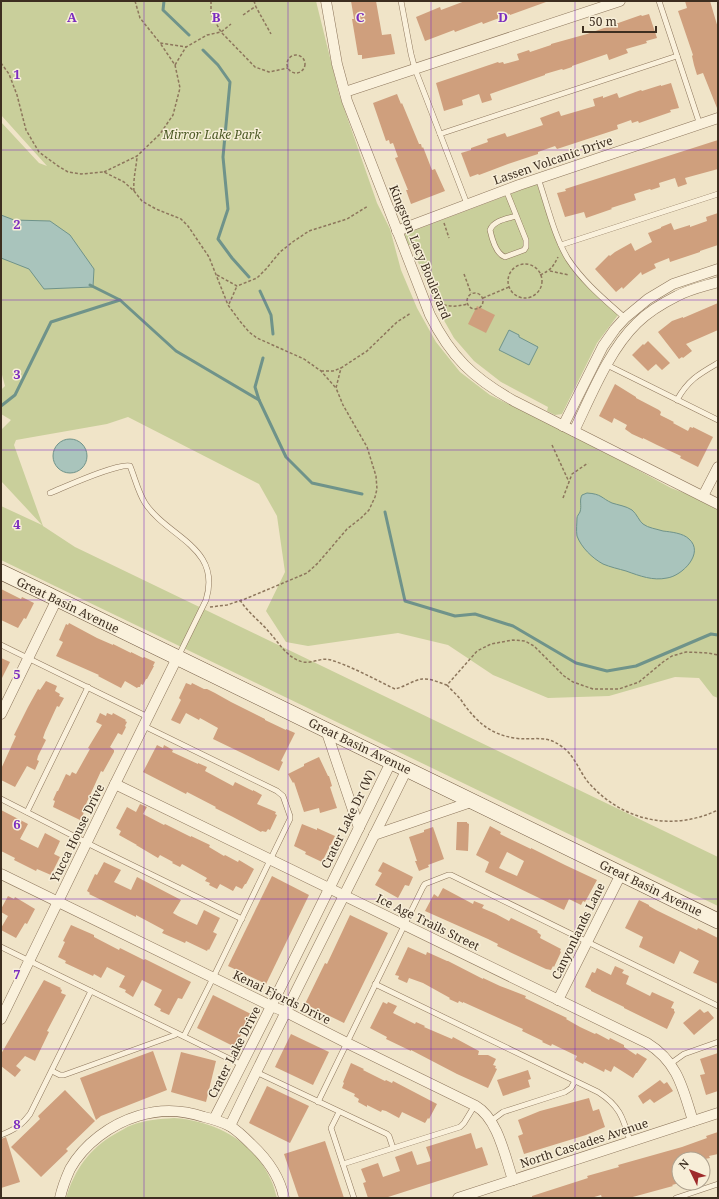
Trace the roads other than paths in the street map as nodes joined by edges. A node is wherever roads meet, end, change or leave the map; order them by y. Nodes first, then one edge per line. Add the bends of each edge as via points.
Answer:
1 (326, 1) edge
2 (401, 1) edge
3 (620, 1) edge
4 (659, 1) edge
5 (677, 56) junction
6 (414, 69) junction
7 (345, 92) junction
8 (718, 118) edge
9 (700, 125) junction
10 (440, 134) junction
11 (538, 178) junction
12 (506, 190) junction
13 (718, 194) edge
14 (467, 204) junction
15 (516, 216) junction
16 (397, 230) junction
17 (561, 245) junction
18 (718, 269) edge
19 (718, 282) edge
20 (625, 318) junction
21 (718, 363) edge
22 (606, 365) junction
23 (678, 400) junction
24 (718, 420) edge
25 (563, 426) junction
26 (574, 431) junction
27 (718, 467) edge
28 (50, 493) dead end
29 (703, 496) junction
30 (718, 504) edge
31 (1, 572) edge
32 (57, 598) junction
33 (1, 645) edge
34 (29, 658) junction
35 (177, 658) junction
36 (88, 687) junction
37 (1, 714) edge
38 (146, 721) junction
39 (326, 730) junction
40 (391, 762) junction
41 (407, 769) junction
42 (115, 784) junction
43 (1, 799) edge
44 (474, 801) junction
45 (27, 812) junction
46 (359, 828) junction
47 (374, 835) junction
48 (86, 842) junction
49 (271, 860) junction
50 (1, 874) edge
51 (621, 874) junction
52 (330, 889) junction
53 (344, 896) junction
54 (58, 902) junction
55 (242, 919) junction
56 (718, 921) edge
57 (404, 925) junction
58 (587, 942) junction
59 (1, 947) edge
60 (30, 961) junction
61 (213, 978) junction
62 (375, 984) junction
63 (91, 991) junction
64 (558, 1000) junction
65 (271, 1006) junction
66 (718, 1006) edge
67 (286, 1012) junction
68 (1, 1019) edge
69 (176, 1033) junction
70 (184, 1036) junction
71 (718, 1042) edge
72 (347, 1043) junction
73 (242, 1064) junction
74 (670, 1064) junction
75 (52, 1071) junction
76 (256, 1072) junction
77 (575, 1081) junction
78 (318, 1102) junction
79 (475, 1105) junction
80 (338, 1112) junction
81 (718, 1113) edge
82 (214, 1119) junction
83 (491, 1121) junction
84 (693, 1121) junction
85 (230, 1126) junction
86 (1, 1136) edge
87 (630, 1141) junction
88 (393, 1148) junction
89 (343, 1164) junction
90 (513, 1180) junction
91 (718, 1184) edge
92 (60, 1198) edge
93 (284, 1198) edge
94 (354, 1198) edge
95 (458, 1198) edge
96 (676, 1198) edge

1 - 7 street, Kingston Lacy Boulevard via 337,64
2 - 6 lane
3 - 6 street
4 - 5 lane
5 - 9 lane
5 - 10 lane
6 - 7 street
6 - 10 lane
7 - 16 street, Kingston Lacy Boulevard
8 - 9 street, Lassen Volcanic Drive
9 - 11 street, Lassen Volcanic Drive
10 - 14 lane
11 - 12 street, Lassen Volcanic Drive
11 - 17 lane
12 - 14 street, Lassen Volcanic Drive
12 - 15 lane
13 - 17 lane
14 - 16 street, Lassen Volcanic Drive
15 - 15 lane via 526,240 526,247 505,257 501,256 490,230 498,222
16 - 25 street, Kingston Lacy Boulevard via 430,315 457,357 484,382
17 - 20 lane via 577,272
18 - 20 street via 674,284 648,299
19 - 22 street via 679,295 654,309 629,331
20 - 25 street via 603,346
21 - 23 lane via 690,381
22 - 23 lane
22 - 26 street
23 - 24 lane
25 - 26 street, Kingston Lacy Boulevard
26 - 29 street, Kingston Lacy Boulevard
27 - 29 street
28 - 35 lane via 114,468 130,466 145,503 201,556 208,571 209,586 206,600
29 - 30 street, Kingston Lacy Boulevard
31 - 32 street, Great Basin Avenue
32 - 34 street
32 - 35 street, Great Basin Avenue
33 - 34 lane
34 - 36 lane
34 - 37 street
35 - 38 street, Yucca House Drive
35 - 39 street, Great Basin Avenue
36 - 38 lane
36 - 45 lane
38 - 42 street, Yucca House Drive
38 - 49 lane via 283,796 290,819
39 - 40 street, Great Basin Avenue
39 - 46 street
40 - 41 street, Great Basin Avenue
40 - 46 street, Crater Lake Dr (W)
41 - 44 street, Great Basin Avenue
41 - 47 street
42 - 48 street, Yucca House Drive
42 - 49 street, Ice Age Trails Street
43 - 45 lane
44 - 47 street
44 - 51 street, Great Basin Avenue
45 - 48 lane
46 - 52 street, Crater Lake Dr (W)
47 - 53 street
48 - 54 street, Yucca House Drive
48 - 55 lane
49 - 52 street, Ice Age Trails Street
49 - 55 lane
50 - 54 street, Kenai Fjords Drive
51 - 56 street, Great Basin Avenue
51 - 58 street, Canyonlands Lane
52 - 53 street, Ice Age Trails Street
52 - 65 street, Crater Lake Drive
53 - 57 street, Ice Age Trails Street
53 - 67 street
54 - 60 street, Yucca House Drive
54 - 61 street, Kenai Fjords Drive
55 - 61 lane
57 - 58 lane via 425,884 451,875
57 - 62 lane
57 - 64 street, Ice Age Trails Street
58 - 64 street, Canyonlands Lane
58 - 66 lane
59 - 60 lane
60 - 63 lane
60 - 68 street, Yucca House Drive
61 - 65 street, Kenai Fjords Drive
61 - 70 lane
62 - 72 lane
62 - 77 lane
63 - 69 lane
63 - 75 lane
64 - 74 street, Ice Age Trails Street via 652,1046
65 - 67 street, Kenai Fjords Drive
65 - 73 street, Crater Lake Drive
67 - 72 street, Kenai Fjords Drive
67 - 76 street
69 - 70 lane
69 - 75 lane via 64,1075
70 - 73 lane
71 - 74 lane via 684,1054
72 - 78 lane
72 - 79 street, Kenai Fjords Drive
73 - 82 street, Crater Lake Drive
74 - 84 street, Ice Age Trails Street via 681,1083
75 - 86 lane via 26,1120 18,1128
76 - 78 lane
76 - 85 street
77 - 83 lane via 565,1092 507,1111
77 - 87 lane via 602,1094 617,1107
78 - 80 lane
79 - 83 street, Kenai Fjords Drive
79 - 88 lane via 460,1127
80 - 88 lane via 387,1134
80 - 89 lane via 331,1128
81 - 84 street, North Cascades Avenue
82 - 85 street
82 - 92 street via 190,1112 167,1111 137,1116 121,1123 91,1143 79,1157 70,1169
83 - 90 street, Kenai Fjords Drive
84 - 87 street, North Cascades Avenue
85 - 93 street via 260,1152 274,1172
87 - 90 street, North Cascades Avenue
88 - 89 lane
89 - 94 lane
90 - 95 street, North Cascades Avenue
91 - 96 lane

